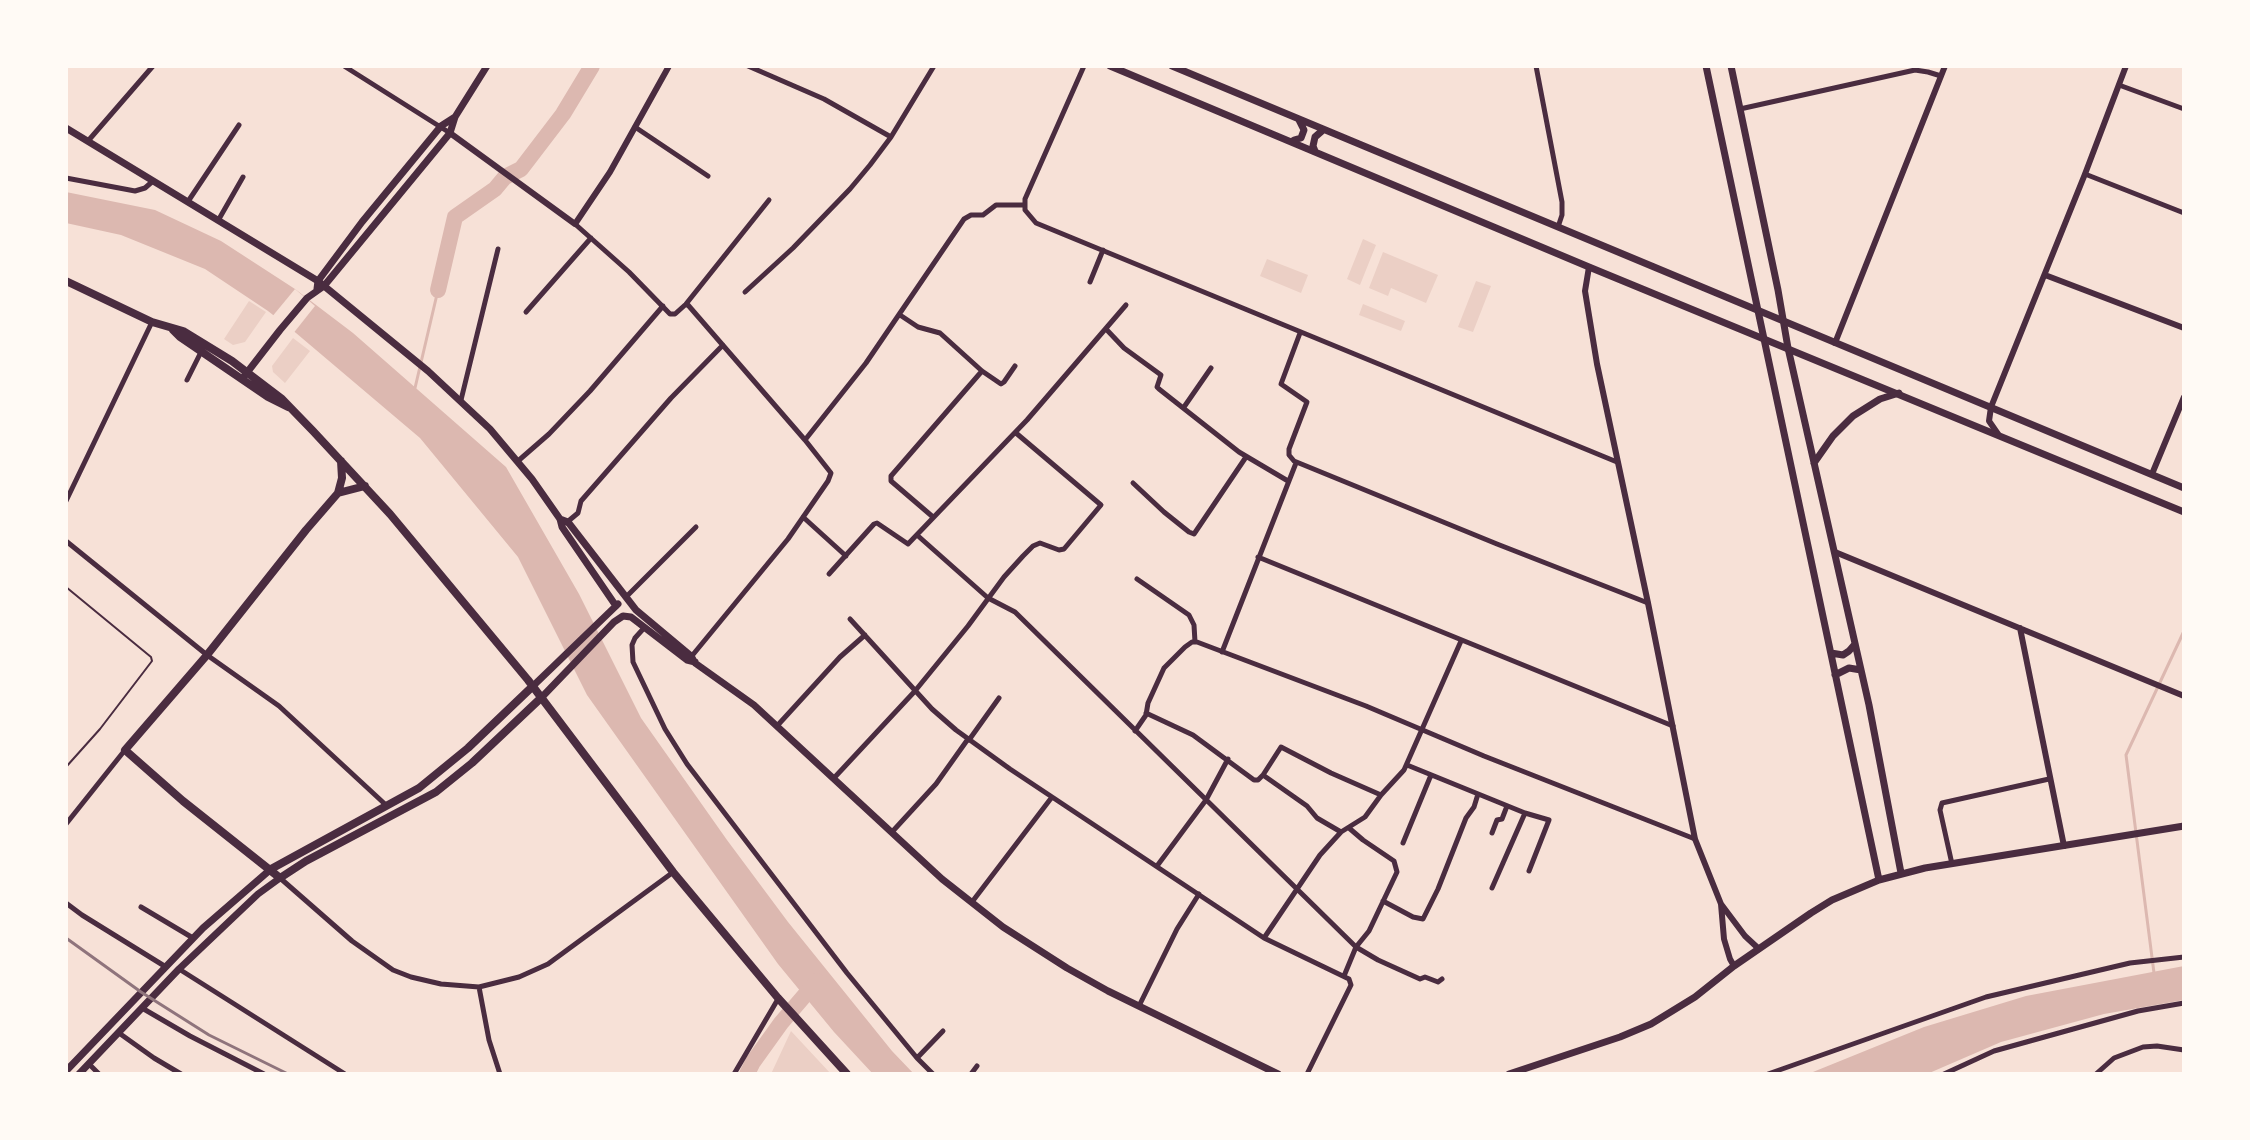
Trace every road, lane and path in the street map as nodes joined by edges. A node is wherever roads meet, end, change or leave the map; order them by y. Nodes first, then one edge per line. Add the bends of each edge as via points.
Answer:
1 (153, 66) edge
2 (344, 66) edge
3 (487, 66) edge
4 (669, 66) edge
5 (748, 66) edge
6 (934, 66) edge
7 (1084, 66) edge
8 (1110, 66) edge
9 (1172, 66) edge
10 (1536, 66) edge
11 (1706, 66) edge
12 (1731, 66) edge
13 (1945, 66) edge
14 (2126, 66) edge
15 (1941, 76) junction
16 (2119, 85) junction
17 (1740, 109) junction
18 (2184, 109) edge
19 (455, 117) junction
20 (1298, 119) junction
21 (239, 125) dead end
22 (441, 126) junction
23 (635, 127) junction
24 (66, 128) edge
25 (1324, 130) junction
26 (450, 133) junction
27 (891, 137) junction
28 (1291, 140) junction
29 (87, 141) junction
30 (1315, 151) junction
31 (2085, 174) junction
32 (708, 176) dead end
33 (243, 177) dead end
34 (66, 178) edge
35 (154, 180) junction
36 (189, 200) junction
37 (769, 200) dead end
38 (1024, 207) junction
39 (2184, 213) edge
40 (219, 219) junction
41 (575, 224) junction
42 (1558, 227) junction
43 (591, 238) junction
44 (498, 249) dead end
45 (1103, 250) junction
46 (1589, 267) junction
47 (2045, 275) junction
48 (66, 281) edge
49 (1090, 282) dead end
50 (320, 285) junction
51 (745, 292) dead end
52 (686, 304) junction
53 (1126, 305) dead end
54 (663, 306) junction
55 (1758, 309) junction
56 (526, 312) dead end
57 (900, 315) junction
58 (1782, 319) junction
59 (152, 322) junction
60 (2184, 328) edge
61 (173, 329) junction
62 (1106, 329) junction
63 (1300, 333) junction
64 (1764, 338) junction
65 (1835, 343) junction
66 (723, 345) junction
67 (1788, 348) junction
68 (201, 351) junction
69 (1015, 366) dead end
70 (1211, 368) dead end
71 (982, 371) junction
72 (244, 375) junction
73 (187, 380) dead end
74 (1899, 393) junction
75 (2184, 397) edge
76 (461, 400) junction
77 (1184, 407) junction
78 (1991, 407) junction
79 (1016, 433) junction
80 (2000, 437) junction
81 (805, 440) junction
82 (1246, 457) junction
83 (341, 460) junction
84 (518, 461) junction
85 (1617, 462) junction
86 (1296, 463) junction
87 (1814, 464) junction
88 (2152, 474) junction
89 (1288, 481) junction
90 (1133, 483) dead end
91 (365, 486) junction
92 (2184, 488) edge
93 (338, 493) junction
94 (66, 501) edge
95 (2184, 512) edge
96 (803, 517) junction
97 (933, 517) junction
98 (563, 522) junction
99 (696, 527) dead end
100 (917, 535) junction
101 (66, 541) edge
102 (1835, 552) junction
103 (846, 556) junction
104 (1258, 557) junction
105 (829, 574) dead end
106 (1137, 579) dead end
107 (66, 587) edge
108 (625, 598) junction
109 (988, 598) junction
110 (1648, 603) junction
111 (616, 606) junction
112 (850, 619) dead end
113 (644, 628) junction
114 (2020, 628) junction
115 (865, 635) junction
116 (1461, 641) junction
117 (1195, 642) junction
118 (1855, 644) junction
119 (1222, 652) junction
120 (1831, 653) junction
121 (207, 655) junction
122 (691, 660) junction
123 (1861, 670) junction
124 (1835, 675) junction
125 (533, 686) junction
126 (915, 691) junction
127 (2184, 696) edge
128 (542, 697) junction
129 (999, 698) dead end
130 (1146, 713) junction
131 (777, 726) junction
132 (1673, 726) junction
133 (1422, 730) junction
134 (1135, 731) junction
135 (969, 740) junction
136 (125, 750) junction
137 (1228, 759) junction
138 (1407, 765) junction
139 (66, 767) edge
140 (1263, 775) junction
141 (1431, 775) junction
142 (834, 778) junction
143 (2049, 779) junction
144 (1478, 794) junction
145 (1381, 795) junction
146 (1052, 797) junction
147 (1206, 800) junction
148 (387, 806) junction
149 (1507, 806) junction
150 (1525, 813) junction
151 (66, 824) edge
152 (2184, 826) edge
153 (1349, 828) junction
154 (892, 832) junction
155 (1341, 832) junction
156 (1492, 833) dead end
157 (1695, 839) junction
158 (1403, 843) dead end
159 (2064, 846) junction
160 (1952, 864) junction
161 (1157, 866) junction
162 (271, 869) junction
163 (1529, 871) dead end
164 (673, 872) junction
165 (1901, 873) junction
166 (280, 878) junction
167 (1879, 880) junction
168 (1298, 888) junction
169 (1492, 888) dead end
170 (1199, 894) junction
171 (1383, 901) junction
172 (972, 902) junction
173 (66, 903) edge
174 (1721, 904) junction
175 (141, 907) dead end
176 (193, 938) junction
177 (1264, 938) junction
178 (1356, 947) junction
179 (1759, 949) junction
180 (2184, 957) edge
181 (1734, 966) junction
182 (166, 967) junction
183 (179, 969) junction
184 (1344, 976) junction
185 (1442, 979) dead end
186 (479, 987) junction
187 (780, 1001) junction
188 (2184, 1003) edge
189 (1139, 1006) junction
190 (142, 1007) junction
191 (943, 1031) dead end
192 (118, 1032) junction
193 (2184, 1050) edge
194 (917, 1058) junction
195 (88, 1063) junction
196 (977, 1066) dead end
197 (66, 1071) edge
198 (79, 1074) edge
199 (99, 1074) edge
200 (181, 1074) edge
201 (264, 1074) edge
202 (345, 1074) edge
203 (500, 1074) edge
204 (734, 1074) edge
205 (847, 1074) edge
206 (933, 1074) edge
207 (971, 1074) edge
208 (1278, 1074) edge
209 (1307, 1074) edge
210 (1509, 1074) edge
211 (1768, 1074) edge
212 (1944, 1074) edge
213 (2096, 1074) edge

1 - 29 street
2 - 22 street
3 - 19 main road
4 - 23 street
5 - 27 street via 824,99
6 - 27 street
7 - 38 street
8 - 28 main road
9 - 20 main road
10 - 42 street via 1562,202
11 - 55 main road
12 - 17 main road
13 - 15 street
14 - 16 street
15 - 17 street via 1915,70
15 - 65 street
16 - 18 street
16 - 31 street
17 - 58 main road
19 - 22 main road
19 - 26 main road
20 - 25 main road
20 - 28 main road via 1304,131 1300,139
21 - 36 street
22 - 26 street
22 - 50 main road via 362,222
23 - 32 street
23 - 41 street
24 - 29 main road
25 - 30 main road via 1315,137
25 - 42 main road
26 - 41 street
26 - 50 main road
27 - 51 street via 850,189
28 - 30 main road
29 - 35 main road
30 - 46 main road
31 - 39 street
31 - 47 street
33 - 40 street
34 - 35 street via 135,191
35 - 36 main road
36 - 40 main road
37 - 52 street
38 - 45 street via 1040,225
38 - 57 street via 996,205 964,219
40 - 50 main road
41 - 43 street
42 - 55 main road
43 - 54 street
43 - 56 street
44 - 76 street
45 - 49 street
45 - 63 street
46 - 64 main road
46 - 85 street via 1585,291
47 - 60 street
47 - 78 street
48 - 59 highway
50 - 72 main road
50 - 76 main road
52 - 54 street via 675,314
52 - 66 street
53 - 62 street
54 - 84 street via 590,391
55 - 58 main road
55 - 64 main road
57 - 71 street via 940,333
57 - 81 street
58 - 65 main road
58 - 67 main road
59 - 61 highway
59 - 94 street
61 - 68 highway
61 - 72 highway
62 - 77 street via 1161,375 1157,387
62 - 79 street
63 - 85 street
63 - 86 street via 1281,384 1307,402 1289,449
64 - 67 main road
64 - 120 main road
65 - 78 main road
66 - 81 street
66 - 98 street via 581,501 578,513
67 - 74 main road
67 - 87 main road
68 - 72 highway
68 - 73 street
69 - 71 street via 1002,384
70 - 77 street
71 - 97 street via 891,476
72 - 83 highway via 289,407
74 - 80 main road
74 - 87 main road via 1853,416
75 - 88 street
76 - 84 main road
77 - 82 street
78 - 80 street via 1989,421
78 - 88 main road
79 - 97 street
79 - 109 street via 1100,506 1064,549 1033,546
80 - 95 main road
81 - 96 street via 831,473
82 - 89 street
82 - 90 street via 1194,534
83 - 91 highway
83 - 93 highway
84 - 98 main road
85 - 110 street
86 - 89 street
86 - 110 street
87 - 102 main road
88 - 92 main road
89 - 104 street
91 - 93 highway
91 - 125 highway
93 - 121 highway
96 - 103 street
96 - 122 street
97 - 100 street
98 - 108 main road
98 - 111 main road
99 - 108 street
100 - 103 street via 904,544 877,523
100 - 109 street
101 - 121 street
102 - 114 street
102 - 118 main road
103 - 105 street
104 - 116 street
104 - 119 street
106 - 117 street via 1189,615
107 - 139 lane via 152,660
108 - 111 main road
108 - 122 main road
109 - 126 street
109 - 134 street via 1015,612
110 - 132 street
111 - 125 main road
112 - 115 street
113 - 122 main road
113 - 128 main road via 620,617
113 - 194 street via 632,645 633,662 665,729
114 - 127 street
114 - 143 street
115 - 126 street
115 - 131 street
116 - 132 street
116 - 133 street
117 - 119 street
117 - 130 street via 1164,668
118 - 120 main road via 1843,655
118 - 123 main road
119 - 133 street
120 - 124 main road
121 - 136 highway
121 - 148 street via 275,703
122 - 131 main road
123 - 124 main road via 1849,668
123 - 165 main road
124 - 167 main road
125 - 128 highway
125 - 148 highway via 427,782
126 - 135 street
126 - 142 street
128 - 164 highway
128 - 166 highway via 436,792
129 - 135 street
130 - 134 street
130 - 137 street
131 - 142 main road
132 - 157 street
133 - 138 street
133 - 157 street
134 - 147 street
135 - 146 street
135 - 154 street
136 - 151 street
136 - 162 highway
137 - 140 street via 1254,780
137 - 147 street
138 - 141 street
138 - 145 street
140 - 145 street via 1281,747
140 - 155 street
141 - 144 street
141 - 158 street
142 - 154 main road
143 - 159 street
143 - 160 street via 1942,803
144 - 149 street
144 - 171 street via 1423,919
145 - 153 street
146 - 161 street
146 - 172 street
147 - 161 street
147 - 168 street
148 - 162 highway
149 - 150 street
149 - 156 street
150 - 163 street via 1549,820
150 - 169 street
152 - 159 main road
153 - 155 street
153 - 171 street via 1396,863 1396,876
154 - 172 main road
155 - 168 street
157 - 174 street
159 - 160 main road
160 - 165 main road
161 - 170 street
162 - 166 highway
162 - 176 main road
164 - 186 street via 548,964
164 - 187 highway
165 - 167 main road
166 - 183 main road
166 - 186 street via 393,970 441,984
167 - 179 main road via 1832,900
168 - 177 street
168 - 178 street
170 - 177 street
170 - 189 street
171 - 178 street
172 - 189 main road via 1067,968
173 - 182 street
174 - 179 street
174 - 181 street via 1724,939
175 - 176 street
176 - 182 main road
177 - 184 street
178 - 184 street
178 - 185 street via 1420,979
179 - 181 main road
180 - 211 street via 2130,963 1986,997
181 - 210 main road via 1651,1024
182 - 197 main road
183 - 190 main road
183 - 202 street
184 - 209 street via 1351,985
186 - 203 street
187 - 204 street
187 - 205 highway
188 - 212 street via 1994,1051
189 - 208 main road
190 - 192 main road
190 - 201 street
191 - 194 street
192 - 195 main road
192 - 200 street
193 - 213 street via 2143,1047 2114,1058
194 - 206 street
195 - 198 main road
195 - 199 street
196 - 207 street

